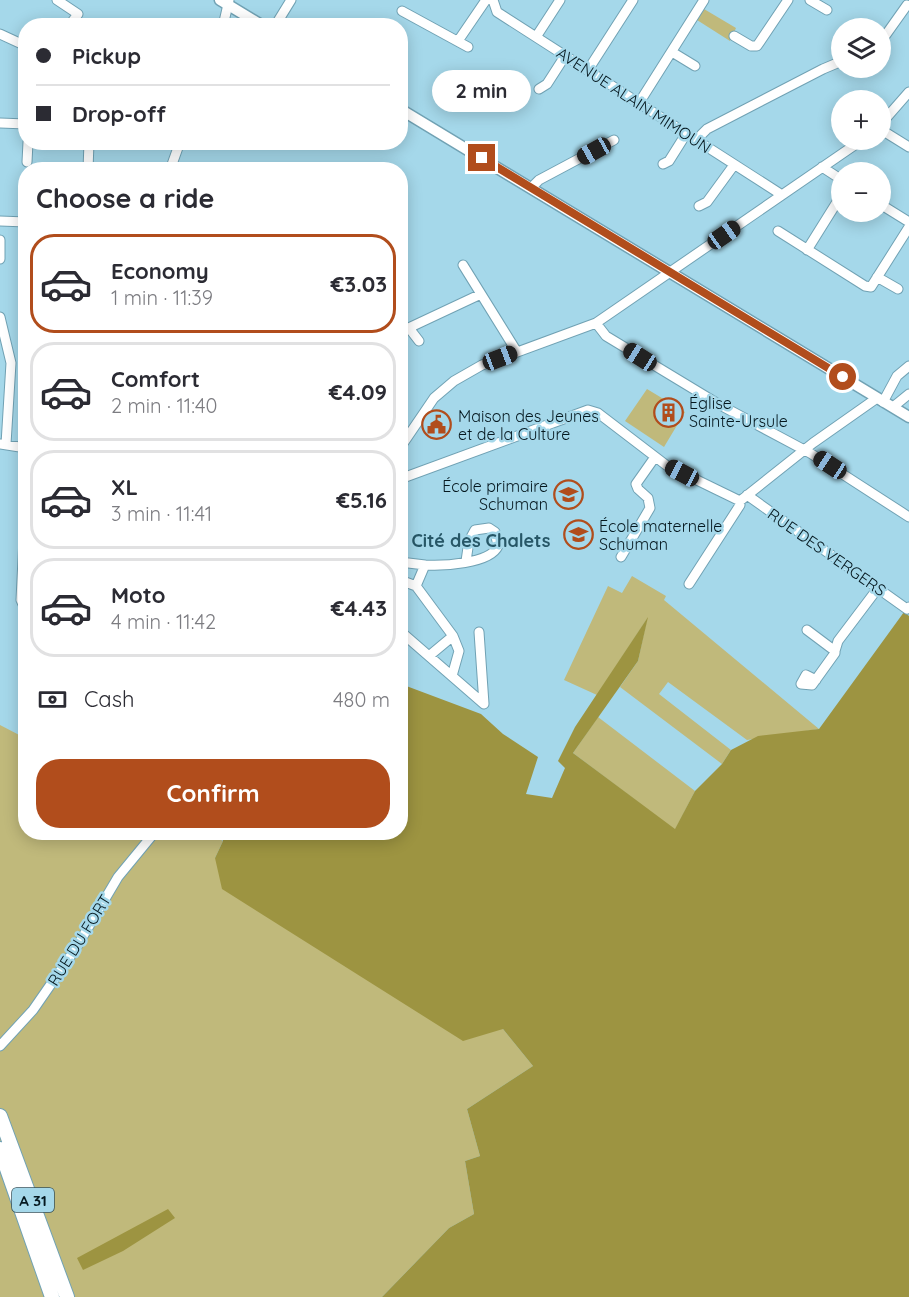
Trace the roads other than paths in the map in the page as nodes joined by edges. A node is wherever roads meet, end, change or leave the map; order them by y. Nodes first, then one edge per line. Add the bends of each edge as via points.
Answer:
1 (57, 0) edge
2 (291, 0) edge
3 (486, 0) edge
4 (493, 0) edge
5 (560, 0) edge
6 (633, 0) edge
7 (704, 0) edge
8 (788, 0) edge
9 (810, 0) edge
10 (226, 2) edge
11 (905, 4) edge
12 (827, 10) dead end
13 (402, 11) dead end
14 (75, 18) edge
15 (224, 18) edge
16 (251, 18) edge
17 (280, 18) edge
18 (891, 26) edge
19 (0, 34) edge
20 (734, 36) dead end
21 (536, 37) junction
22 (458, 41) junction
23 (18, 42) edge
24 (468, 47) dead end
25 (672, 52) junction
26 (565, 56) junction
27 (695, 66) dead end
28 (831, 66) edge
29 (588, 70) junction
30 (539, 89) dead end
31 (909, 92) edge
32 (639, 104) junction
33 (408, 114) edge
34 (891, 114) edge
35 (0, 123) edge
36 (18, 124) edge
37 (686, 134) junction
38 (891, 135) edge
39 (614, 140) dead end
40 (696, 140) junction
41 (909, 147) edge
42 (27, 150) edge
43 (847, 150) edge
44 (27, 162) dead end
45 (663, 164) dead end
46 (734, 165) junction
47 (822, 167) junction
48 (831, 173) edge
49 (531, 188) junction
50 (782, 195) junction
51 (699, 207) dead end
52 (891, 211) edge
53 (831, 212) edge
54 (0, 221) edge
55 (18, 222) edge
56 (909, 222) edge
57 (909, 227) edge
58 (778, 231) dead end
59 (0, 240) edge
60 (807, 250) junction
61 (0, 259) edge
62 (463, 265) dead end
63 (669, 272) junction
64 (877, 277) junction
65 (898, 289) dead end
66 (481, 294) junction
67 (0, 317) edge
68 (596, 323) junction
69 (408, 329) edge
70 (408, 332) edge
71 (419, 341) dead end
72 (517, 352) junction
73 (909, 366) edge
74 (909, 394) edge
75 (884, 402) junction
76 (909, 417) edge
77 (408, 436) edge
78 (3, 444) edge
79 (18, 447) edge
80 (804, 450) junction
81 (655, 457) junction
82 (408, 476) edge
83 (744, 498) junction
84 (909, 517) edge
85 (621, 557) dead end
86 (466, 561) dead end
87 (408, 563) edge
88 (425, 565) junction
89 (408, 582) edge
90 (689, 584) dead end
91 (416, 585) junction
92 (878, 588) junction
93 (908, 608) edge
94 (807, 630) dead end
95 (480, 632) dead end
96 (453, 636) junction
97 (408, 638) edge
98 (836, 651) junction
99 (429, 656) junction
100 (452, 676) junction
101 (816, 680) dead end
102 (148, 840) edge
103 (0, 1046) edge
104 (0, 1116) edge
105 (0, 1149) edge
106 (52, 1297) edge
107 (67, 1297) edge

1 - 14 street via 78,14
2 - 17 street
3 - 22 street
4 - 21 street, AVENUE ALAIN MIMOUN via 497,12
5 - 21 street
6 - 29 street
7 - 25 street
8 - 20 street via 757,46
9 - 12 street
10 - 15 street
10 - 16 main road
11 - 18 street
13 - 22 street
19 - 23 street
21 - 26 street, AVENUE ALAIN MIMOUN
22 - 24 street
25 - 27 street
25 - 32 street
26 - 29 street, AVENUE ALAIN MIMOUN
26 - 30 street via 547,84
28 - 40 street via 707,129
29 - 32 street, AVENUE ALAIN MIMOUN
31 - 34 street
32 - 37 street, AVENUE ALAIN MIMOUN
33 - 49 main road
35 - 36 street
37 - 40 street, AVENUE ALAIN MIMOUN
37 - 45 street
38 - 41 street
39 - 49 street
40 - 46 street, AVENUE ALAIN MIMOUN
42 - 44 street
43 - 47 street
46 - 50 street, AVENUE ALAIN MIMOUN
46 - 51 street
47 - 48 street
47 - 50 street
49 - 63 main road
50 - 63 street
52 - 56 street
53 - 60 street
54 - 55 street
57 - 64 street
58 - 60 street
59 - 61 street
60 - 64 street via 865,286 871,286
62 - 66 street
63 - 68 street
63 - 75 main road
64 - 65 street
66 - 69 street
66 - 72 street
67 - 78 street via 11,363
68 - 72 street
68 - 80 street via 606,336 647,362
70 - 71 street
72 - 77 street via 482,365 443,389
73 - 75 street via 897,376
74 - 75 street
75 - 76 main road
75 - 80 street
78 - 79 street
80 - 83 street
80 - 84 street
81 - 82 street, RUE DES VERGERS via 598,413 588,410
81 - 83 street, RUE DES VERGERS via 682,473
81 - 85 street via 636,484 648,498 650,508
83 - 90 street
83 - 92 street, RUE DES VERGERS
86 - 88 street via 448,567
87 - 88 street
88 - 91 street
89 - 91 street
91 - 96 street
92 - 93 street, RUE DES VERGERS
92 - 98 street via 838,641
94 - 98 street
95 - 100 street via 484,704
96 - 99 street
96 - 100 street via 459,651
97 - 99 street
98 - 101 street
99 - 100 street
102 - 103 street, RUE DU FORT via 118,877 33,1010
104 - 107 highway, A 31
105 - 106 highway, A 31

